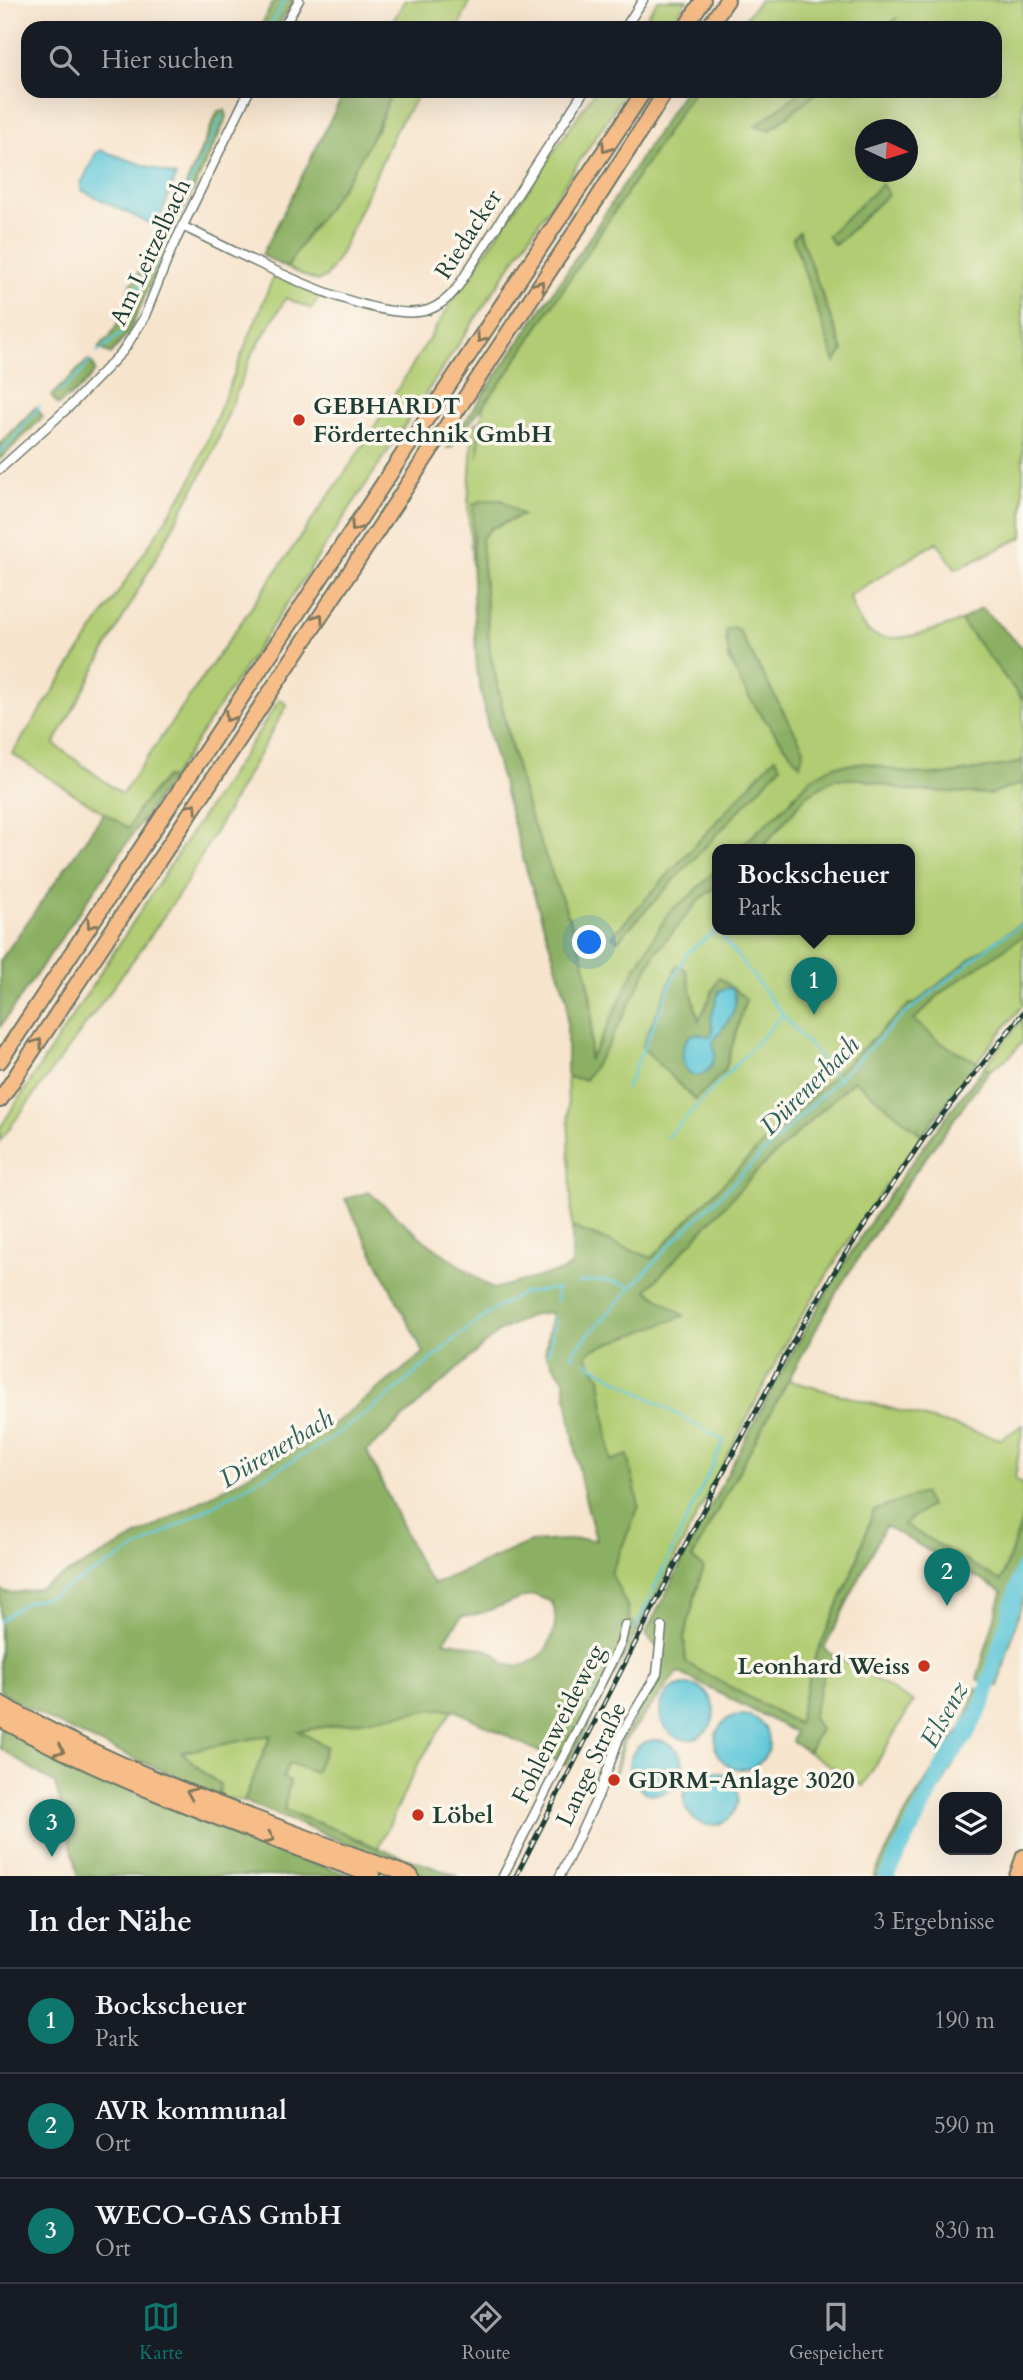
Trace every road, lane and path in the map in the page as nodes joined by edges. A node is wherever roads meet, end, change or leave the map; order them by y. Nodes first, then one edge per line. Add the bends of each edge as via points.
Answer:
1 (299, 0) edge
2 (643, 0) edge
3 (704, 0) edge
4 (727, 0) edge
5 (287, 21) edge
6 (630, 21) edge
7 (690, 21) edge
8 (713, 21) edge
9 (246, 98) edge
10 (579, 98) edge
11 (639, 98) edge
12 (662, 98) edge
13 (182, 226) junction
14 (0, 469) edge
15 (0, 1060) edge
16 (0, 1100) edge
17 (625, 1625) dead end
18 (662, 1627) dead end
19 (0, 1703) edge
20 (0, 1719) edge
21 (1023, 1856) edge
22 (373, 1876) edge
23 (411, 1876) edge
24 (503, 1876) edge
25 (560, 1876) edge
26 (1016, 1876) edge

1 - 5 street
2 - 6 street
3 - 7 highway
4 - 8 highway
9 - 13 street, Am Leitzelbach
10 - 13 street, Riedacker via 457,288 448,300 429,310 403,312 357,304
11 -> 15 highway
16 -> 12 highway
13 - 14 street, Am Leitzelbach via 144,318 123,351
17 - 24 street, Fohlenweideweg via 621,1643
18 - 25 street, Lange Straße via 657,1674 619,1738 600,1794
23 -> 19 highway via 186,1792 94,1753
20 -> 22 highway via 171,1800
21 - 26 main road

